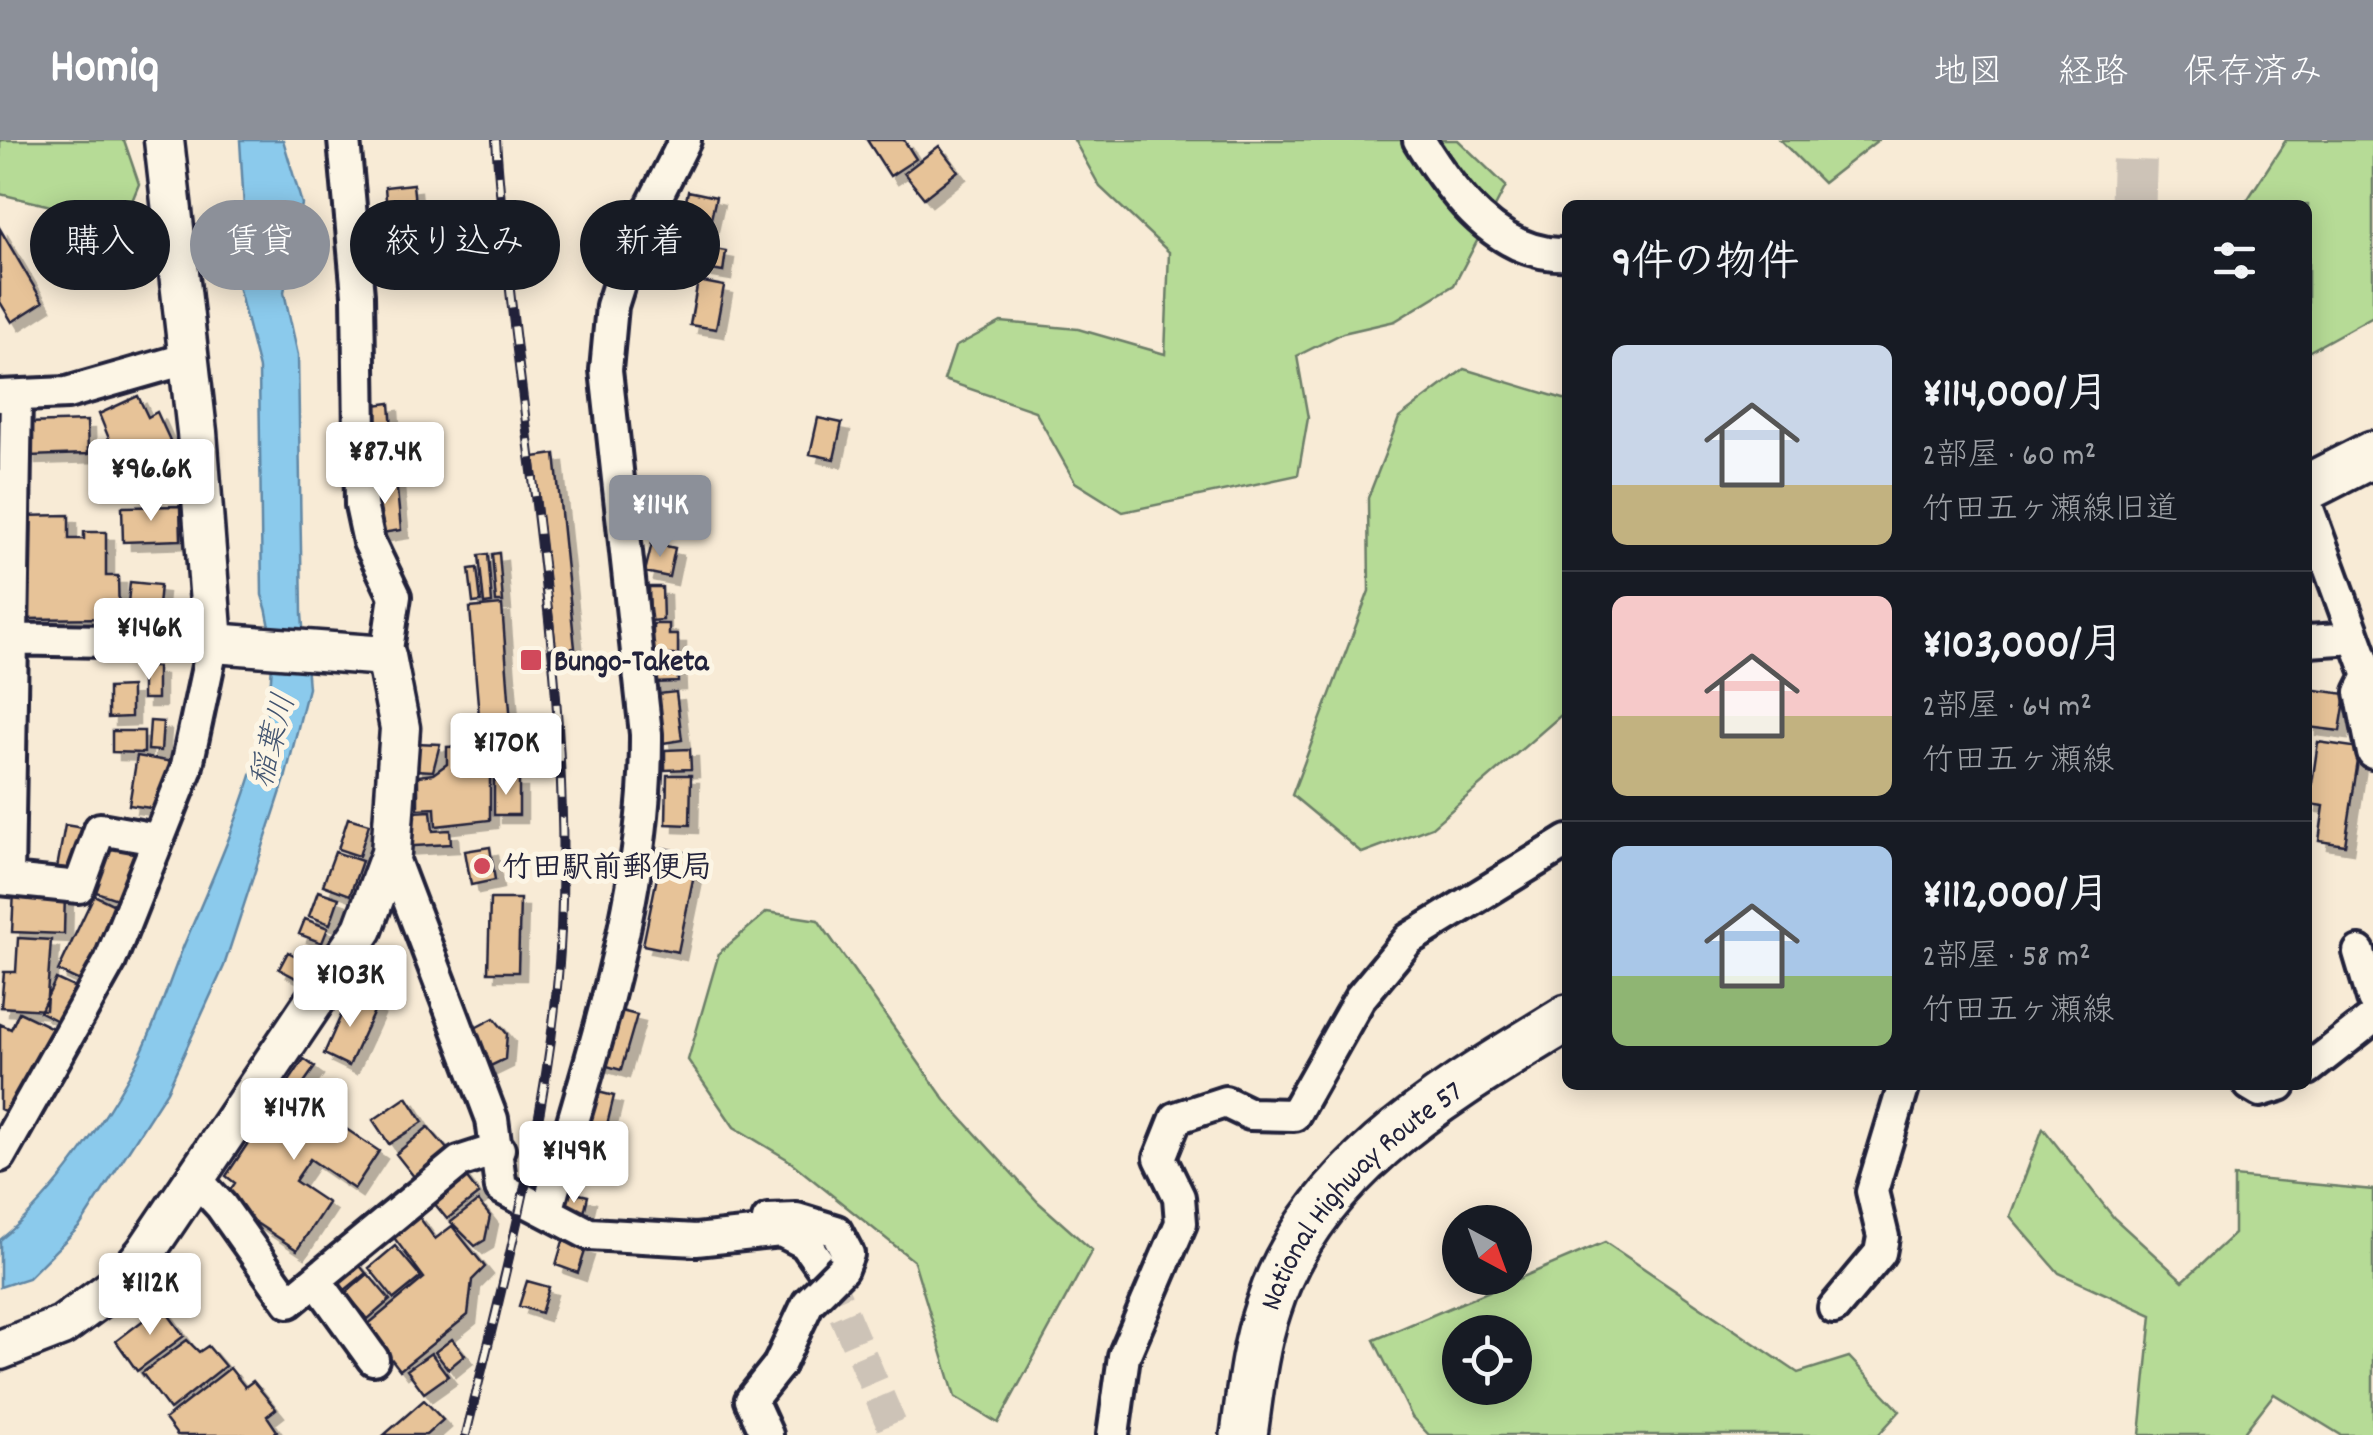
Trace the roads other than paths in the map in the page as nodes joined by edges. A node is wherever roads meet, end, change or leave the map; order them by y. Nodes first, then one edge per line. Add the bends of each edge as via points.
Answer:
1 (164, 140) edge
2 (344, 140) edge
3 (684, 140) edge
4 (1419, 140) edge
5 (1562, 253) edge
6 (189, 358) junction
7 (8, 396) edge
8 (2373, 454) edge
9 (2312, 485) edge
10 (2312, 520) edge
11 (2355, 638) junction
12 (6, 639) edge
13 (2312, 642) edge
14 (223, 644) junction
15 (368, 655) junction
16 (2371, 675) edge
17 (2373, 753) edge
18 (156, 839) junction
19 (1562, 845) edge
20 (390, 853) junction
21 (4, 879) edge
22 (2359, 952) dead end
23 (2373, 998) edge
24 (2373, 1018) edge
25 (1562, 1022) edge
26 (2312, 1066) edge
27 (1902, 1090) edge
28 (499, 1148) junction
29 (0, 1156) edge
30 (194, 1177) junction
31 (548, 1212) junction
32 (316, 1280) junction
33 (1834, 1308) dead end
34 (0, 1350) edge
35 (373, 1359) dead end
36 (767, 1435) edge
37 (1113, 1435) edge
38 (1244, 1435) edge

1 - 6 main road
2 - 15 street via 358,295 362,505 369,542 395,596
3 - 31 street via 685,173 625,263 612,306 606,370 646,734 637,879
4 - 5 street via 1466,208 1523,248
6 - 7 street via 67,393
6 - 14 main road
7 - 12 street
8 - 9 highway
10 - 11 street
11 - 13 street
11 - 16 street
12 - 14 street
12 - 21 street
14 - 15 main road
14 - 18 street via 186,770
15 - 20 main road via 400,728
16 - 17 street via 2361,692
18 - 21 street via 100,829 79,887
18 - 29 street via 110,961
19 - 37 street via 1409,939 1360,998 1294,1115 1250,1114 1225,1102 1176,1118 1160,1158 1179,1197 1180,1222 1124,1356
20 - 28 street
20 - 30 main road via 363,929
22 - 23 street
24 - 26 street
25 - 38 highway, National Highway Route 57 via 1415,1118 1336,1186 1296,1242 1268,1307
27 - 33 street via 1872,1191 1880,1253
28 - 31 street via 501,1188
28 - 32 street via 459,1162
30 - 32 street via 289,1302
30 - 34 main road via 119,1284 62,1326
31 - 36 street, bridge via 590,1234 696,1240 746,1234 748,1221 798,1218 836,1231 848,1254 808,1303 779,1365 751,1400
32 - 35 street

